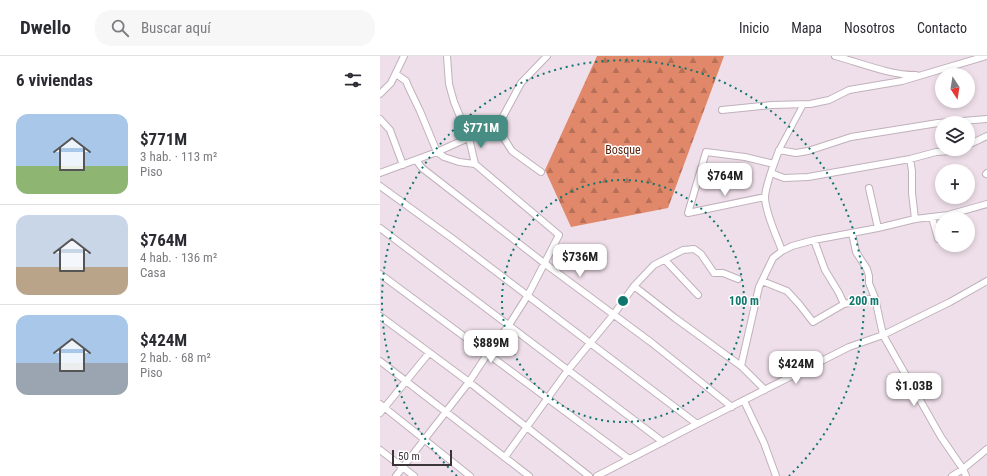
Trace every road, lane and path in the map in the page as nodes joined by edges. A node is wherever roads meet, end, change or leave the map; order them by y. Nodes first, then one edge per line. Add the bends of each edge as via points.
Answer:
1 (404, 56) edge
2 (447, 56) edge
3 (546, 56) edge
4 (835, 56) edge
5 (986, 56) edge
6 (396, 74) junction
7 (926, 75) junction
8 (380, 94) edge
9 (803, 105) junction
10 (722, 110) dead end
11 (380, 119) edge
12 (987, 119) edge
13 (499, 124) junction
14 (987, 136) edge
15 (469, 138) junction
16 (975, 142) edge
17 (779, 150) junction
18 (437, 152) junction
19 (935, 152) edge
20 (910, 159) junction
21 (416, 160) junction
22 (475, 164) junction
23 (774, 164) junction
24 (403, 165) junction
25 (541, 172) dead end
26 (380, 173) edge
27 (772, 173) junction
28 (380, 186) edge
29 (869, 188) dead end
30 (765, 197) junction
31 (987, 204) edge
32 (932, 217) junction
33 (915, 219) junction
34 (380, 228) edge
35 (878, 228) junction
36 (935, 228) edge
37 (852, 233) junction
38 (814, 240) junction
39 (782, 251) junction
40 (665, 260) junction
41 (544, 263) junction
42 (380, 274) edge
43 (738, 279) dead end
44 (762, 281) junction
45 (987, 281) edge
46 (634, 286) junction
47 (528, 295) junction
48 (698, 296) dead end
49 (875, 298) junction
50 (844, 304) junction
51 (614, 314) junction
52 (380, 316) edge
53 (509, 325) junction
54 (883, 335) junction
55 (591, 343) junction
56 (429, 353) junction
57 (488, 353) junction
58 (380, 361) edge
59 (741, 366) junction
60 (568, 370) junction
61 (406, 380) junction
62 (469, 382) junction
63 (765, 390) junction
64 (547, 398) junction
65 (744, 401) junction
66 (382, 406) edge
67 (732, 407) junction
68 (446, 411) junction
69 (380, 413) edge
70 (697, 424) junction
71 (527, 427) junction
72 (423, 440) junction
73 (663, 442) junction
74 (987, 449) edge
75 (380, 450) edge
76 (505, 457) junction
77 (629, 459) junction
78 (403, 467) junction
79 (963, 469) junction
80 (396, 476) edge
81 (414, 476) edge
82 (470, 476) edge
83 (529, 476) edge
84 (589, 476) edge
85 (597, 476) edge
86 (776, 476) edge
87 (952, 476) edge
88 (966, 476) edge

1 - 6 street
2 - 15 street via 454,102
3 - 13 street via 521,83
4 - 7 street via 887,71
5 - 7 street
6 - 8 street
6 - 18 street via 406,81
7 - 9 street via 849,90 829,100
9 - 10 street
9 - 17 street
11 - 24 street via 390,130
12 - 17 street via 938,123 851,137 796,153
13 - 15 street
13 - 25 street via 512,152
14 - 16 street
15 - 18 street
15 - 22 street
17 - 23 street
18 - 21 street
18 - 22 street via 459,162
19 - 20 street
20 - 27 street via 801,178 784,178
20 - 33 street
21 - 24 street
21 - 41 street via 422,168
22 - 41 street via 559,235
23 - 27 street
23 - 30 street via 706,152 688,213
24 - 26 street
27 - 30 street
28 - 47 street
29 - 35 street
30 - 39 street
31 - 32 street
32 - 33 street
32 - 36 street
33 - 35 street
34 - 53 street
35 - 37 street
37 - 38 street
37 - 49 street via 856,252 867,269
38 - 39 street
38 - 50 street via 825,270
39 - 44 street via 773,258
40 - 43 street via 683,250 694,249 701,254 714,273 723,273
40 - 46 street via 654,265
40 - 48 street
41 - 47 street
41 - 51 street
42 - 57 street
44 - 50 street via 786,291 813,322
44 - 59 street
45 - 54 street
46 - 51 street
46 - 59 street
47 - 53 street
47 - 55 street
49 - 50 street
49 - 54 street
51 - 55 street
51 - 67 street
52 - 56 street
53 - 57 street
53 - 60 street
54 - 63 street via 849,347
54 - 79 street
55 - 60 street
55 - 70 street
56 - 61 street
56 - 62 street
57 - 62 street
57 - 64 street
58 - 61 street
59 - 63 street
60 - 64 street
60 - 73 street
61 - 66 street
61 - 68 street
62 - 68 street
62 - 71 street
63 - 65 street
64 - 71 street
64 - 77 street
65 - 67 street
65 - 86 street
66 - 69 street
66 - 72 street
67 - 70 street
68 - 72 street
68 - 76 street
70 - 73 street
71 - 76 street
71 - 84 street
72 - 78 street
72 - 82 street
73 - 77 street
74 - 79 street
75 - 78 street
76 - 83 street
77 - 85 street
78 - 80 street
78 - 81 street
79 - 87 street
79 - 88 street

